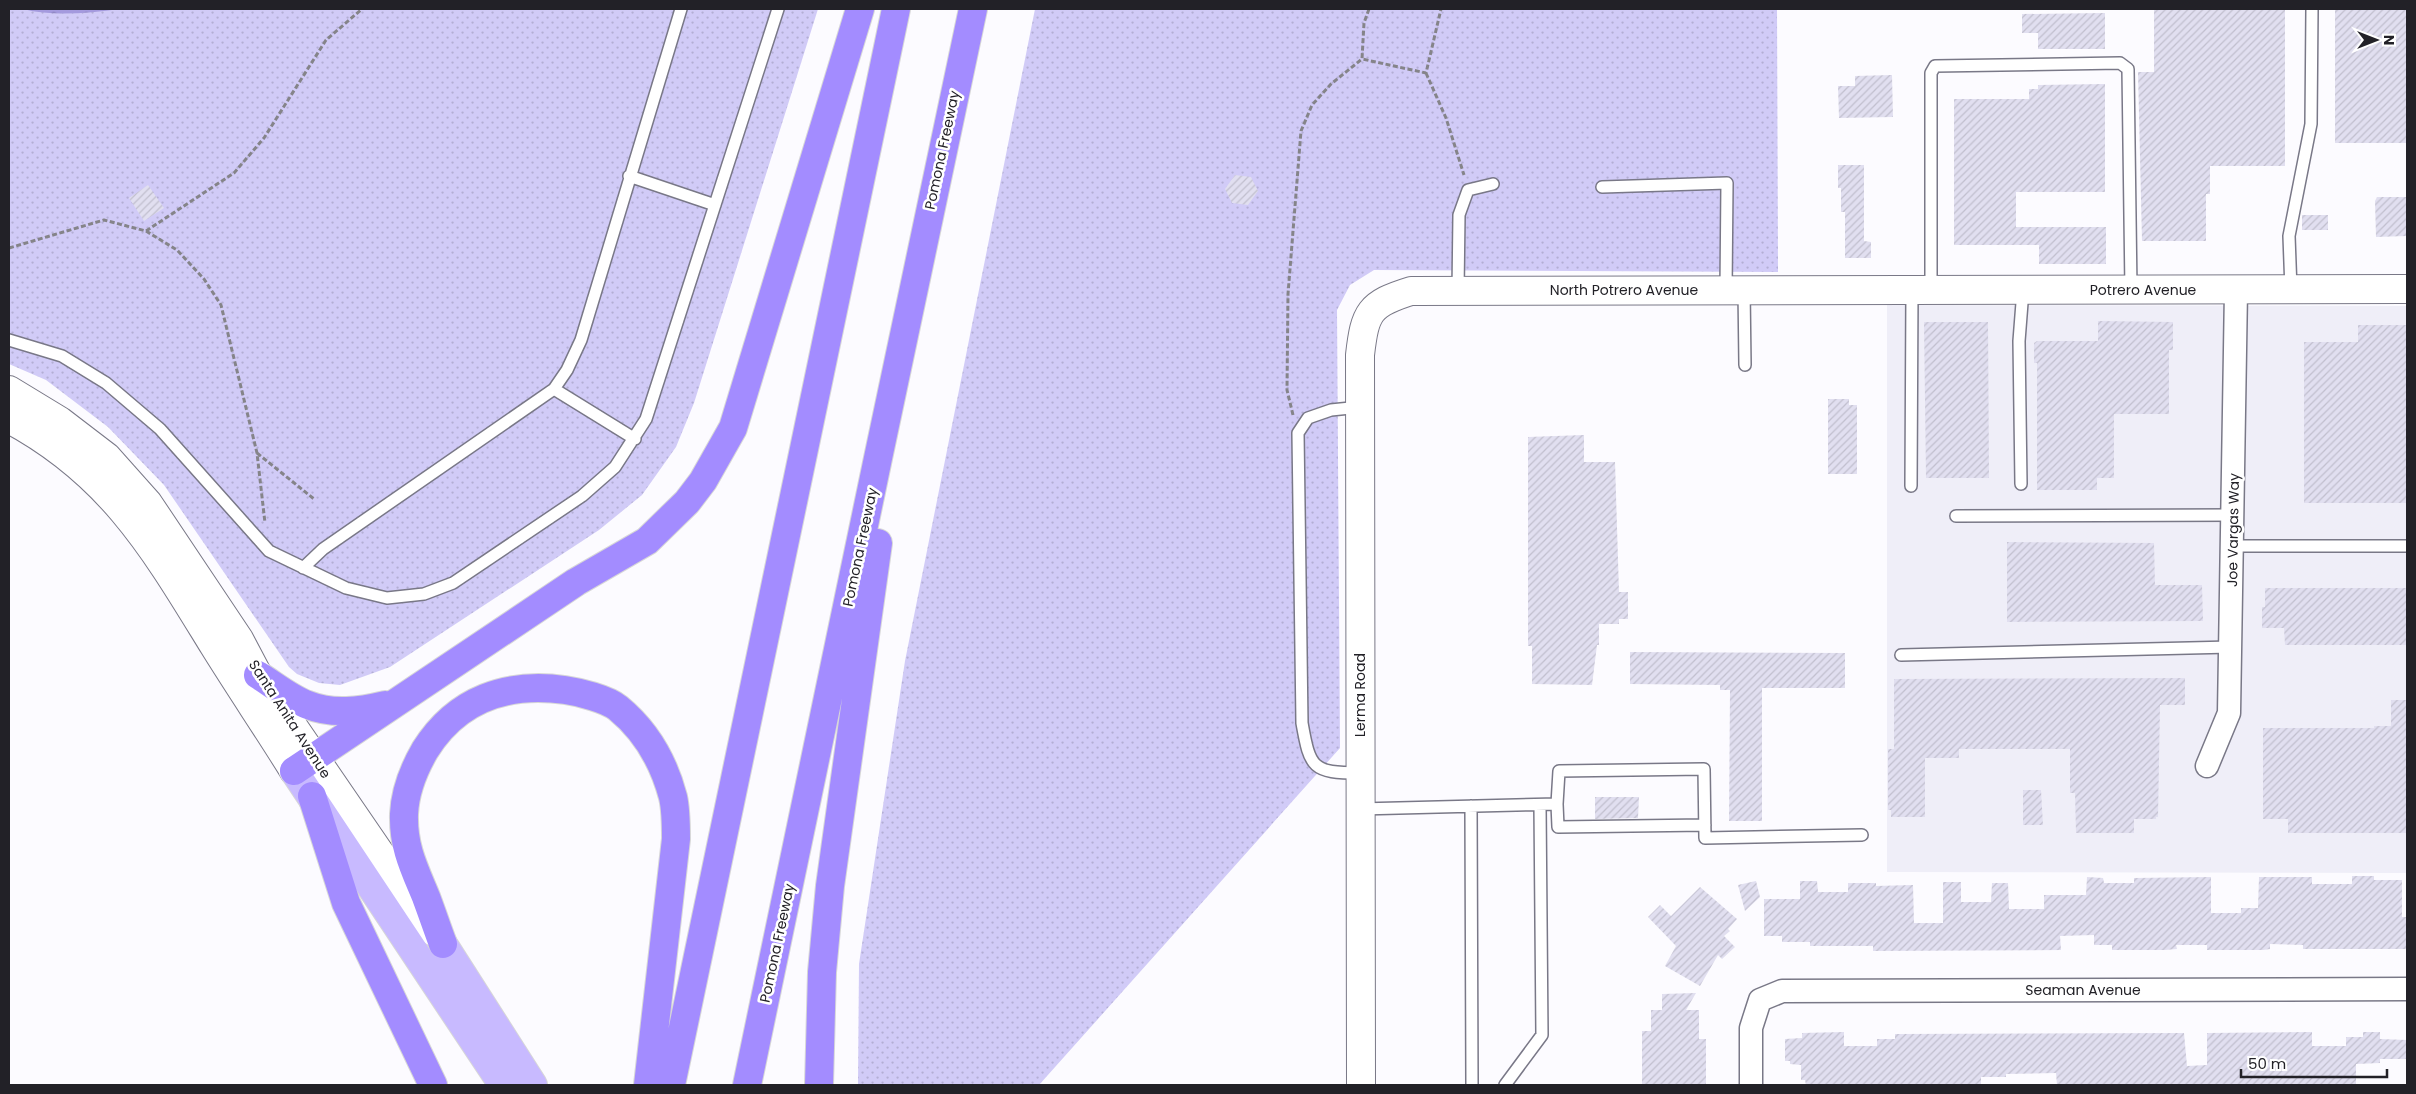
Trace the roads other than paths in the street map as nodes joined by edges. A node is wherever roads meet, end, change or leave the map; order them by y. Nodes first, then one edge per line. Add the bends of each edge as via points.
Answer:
1 (681, 9) edge
2 (778, 9) edge
3 (860, 9) edge
4 (896, 9) edge
5 (973, 9) edge
6 (2312, 9) edge
7 (629, 176) junction
8 (1493, 184) dead end
9 (1602, 187) dead end
10 (715, 205) junction
11 (914, 279) junction
12 (1735, 289) junction
13 (2407, 289) edge
14 (1879, 290) joint
15 (1922, 290) junction
16 (2023, 290) junction
17 (2132, 290) junction
18 (2236, 290) junction
19 (2291, 290) junction
20 (1458, 291) junction
21 (1374, 308) joint
22 (9, 340) edge
23 (1745, 364) dead end
24 (554, 389) junction
25 (9, 390) edge
26 (1360, 407) junction
27 (9, 419) edge
28 (635, 439) junction
29 (2021, 484) dead end
30 (1911, 486) dead end
31 (2234, 515) junction
32 (1956, 516) dead end
33 (2233, 546) junction
34 (2407, 546) edge
35 (303, 568) junction
36 (2231, 647) junction
37 (1901, 655) dead end
38 (258, 675) junction
39 (396, 702) junction
40 (304, 764) junction
41 (2207, 766) dead end
42 (1360, 773) junction
43 (312, 796) junction
44 (1540, 804) junction
45 (1557, 804) junction
46 (1471, 806) junction
47 (1360, 809) junction
48 (1705, 825) junction
49 (1862, 835) dead end
50 (442, 944) junction
51 (2407, 989) edge
52 (433, 1085) edge
53 (503, 1085) edge
54 (533, 1085) edge
55 (648, 1085) edge
56 (671, 1085) edge
57 (747, 1085) edge
58 (819, 1085) edge
59 (1361, 1085) edge
60 (1472, 1085) edge
61 (1505, 1085) edge
62 (1751, 1085) edge

1 - 7 lane
2 - 10 lane
3 - 39 highway via 732,428 703,481 647,541 576,582
4 - 56 highway
5 - 11 highway, Pomona Freeway
6 - 19 lane via 2311,124 2289,236
7 - 10 lane
7 - 24 lane via 581,340
8 - 20 lane via 1468,190 1459,214
9 - 12 lane via 1727,183
10 - 28 lane via 646,419
11 - 57 highway, Pomona Freeway
11 - 58 highway via 830,886 822,972
12 - 14 street, North Potrero Avenue
12 - 20 street, North Potrero Avenue
12 - 23 lane
13 - 19 street, Potrero Avenue
14 - 15 street, Potrero Avenue
15 - 16 street, Potrero Avenue
15 - 17 lane via 1931,73 1935,66 2120,64 2128,69
15 - 30 lane
16 - 17 street, Potrero Avenue
16 - 29 lane via 2019,341
17 - 18 street, Potrero Avenue
18 - 19 street, Potrero Avenue
18 - 31 street, Joe Vargas Way
20 - 21 street, North Potrero Avenue via 1411,291 1388,298
21 - 26 street, Lerma Road via 1364,326 1360,355
22 - 35 lane via 62,356 106,383 160,429 269,551
24 - 28 lane
24 - 35 lane via 323,549
25 - 38 street, Santa Anita Avenue via 107,457 148,503 239,639
26 - 42 street, Lerma Road
26 - 42 lane via 1331,410 1308,418 1298,432 1302,723 1308,757 1321,769
27 - 40 street, Santa Anita Avenue via 56,446 129,516
28 - 35 lane via 615,467 582,496 453,583 424,594 387,598 346,588
31 - 32 lane
31 - 33 street, Joe Vargas Way
33 - 34 lane
33 - 36 street, Joe Vargas Way
36 - 37 lane
36 - 41 street, Joe Vargas Way via 2229,713
38 - 39 highway via 307,705 320,709 357,711
38 - 40 street, Santa Anita Avenue
39 - 40 highway
40 - 43 main road, Santa Anita Avenue
40 - 50 street, Santa Anita Avenue
42 - 47 street, Lerma Road
43 - 52 highway via 346,903
43 - 53 main road, Santa Anita Avenue
44 - 45 lane
44 - 46 lane
44 - 61 lane via 1542,1035
45 - 48 lane via 1558,827
45 - 48 lane via 1558,771 1704,769
46 - 47 lane
46 - 60 lane
47 - 59 street, Lerma Road
48 - 49 lane via 1705,838
50 - 54 main road, Santa Anita Avenue
50 - 55 highway via 407,852 404,814 418,761 430,742 446,721 499,692 540,687 579,692 617,707 641,732 660,759 674,799 676,838
51 - 62 street, Seaman Avenue via 1782,991 1760,1000 1751,1028

